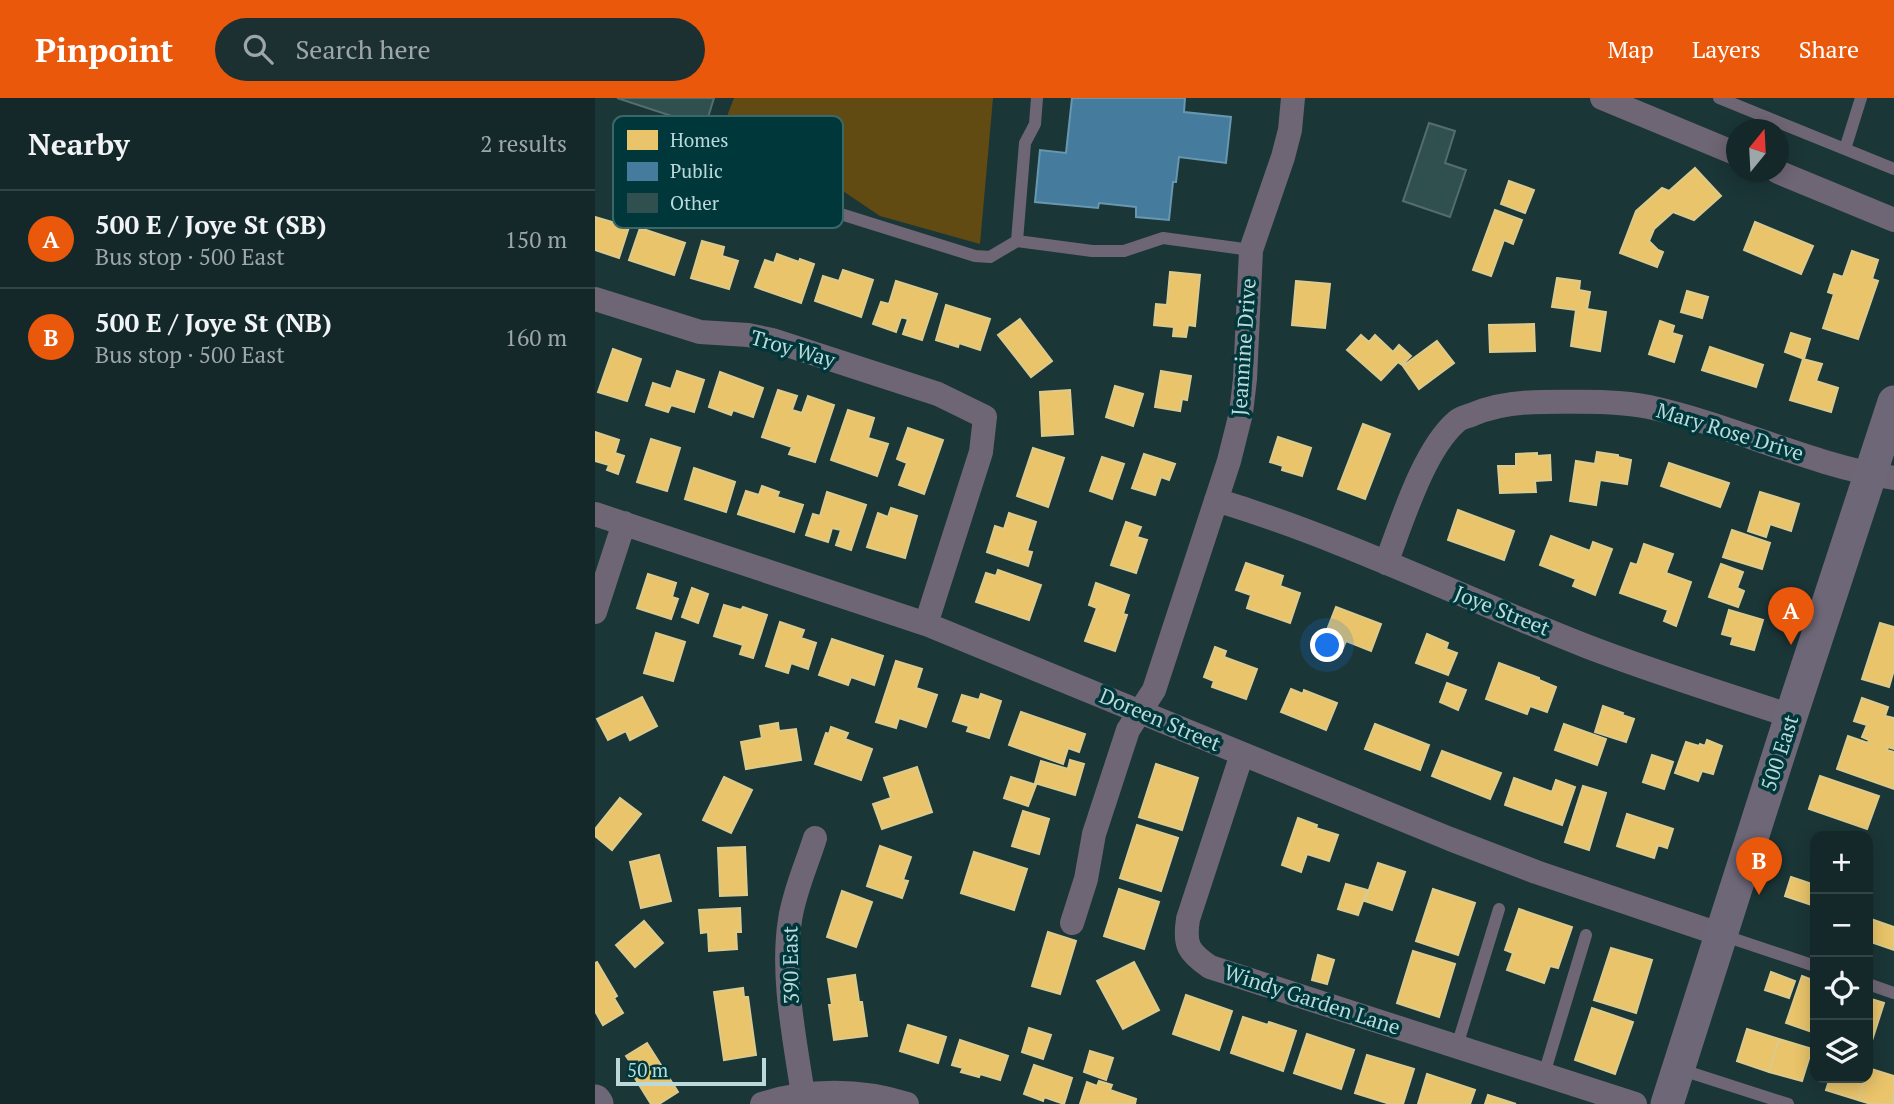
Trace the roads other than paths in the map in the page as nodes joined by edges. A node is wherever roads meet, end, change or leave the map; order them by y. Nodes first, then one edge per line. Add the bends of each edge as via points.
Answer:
1 (1037, 98) edge
2 (1293, 98) edge
3 (1602, 98) edge
4 (1719, 98) edge
5 (1861, 98) edge
6 (1726, 149) edge
7 (1845, 149) junction
8 (1894, 169) edge
9 (1789, 176) edge
10 (843, 215) edge
11 (1894, 220) edge
12 (1017, 241) junction
13 (1251, 250) junction
14 (595, 299) edge
15 (1894, 402) edge
16 (1882, 476) edge
17 (1216, 500) junction
18 (595, 514) edge
19 (624, 523) junction
20 (1386, 564) junction
21 (595, 612) edge
22 (926, 624) junction
23 (1140, 712) junction
24 (1791, 716) junction
25 (1242, 754) junction
26 (815, 838) dead end
27 (1499, 909) dead end
28 (1072, 923) dead end
29 (1586, 935) dead end
30 (1722, 935) junction
31 (1810, 963) edge
32 (1873, 986) edge
33 (1894, 993) edge
34 (1457, 1046) junction
35 (1679, 1069) junction
36 (1544, 1074) junction
37 (803, 1095) junction
38 (762, 1104) edge
39 (907, 1104) edge
40 (1635, 1104) edge
41 (1667, 1104) edge
42 (1788, 1104) edge

1 - 12 lane via 1035,124 1025,143
2 - 13 street, Jeannine Drive via 1283,157
3 - 6 street
4 - 7 lane
5 - 7 lane
7 - 8 lane
9 - 11 street
10 - 12 lane via 975,256 990,257
12 - 13 lane via 1124,251 1163,238
13 - 17 street, Jeannine Drive via 1241,413
14 - 22 street, Troy Way via 700,332 772,340 938,394 985,417 981,453
15 - 16 street, 500 East
16 - 20 street, Mary Rose Drive via 1647,407 1527,402 1489,407 1457,421 1436,447
16 - 24 street, 500 East
17 - 20 street, Joye Street
17 - 23 street, Jeannine Drive via 1154,690
18 - 19 street, Doreen Street
19 - 21 street
19 - 22 street, Doreen Street
20 - 24 street, Joye Street via 1585,646
22 - 23 street, Doreen Street
23 - 25 street, Doreen Street
23 - 28 street, Jeannine Drive via 1128,730 1102,808
24 - 30 street, 500 East
25 - 30 street, Doreen Street via 1524,867
25 - 34 street, Windy Garden Lane via 1188,919 1189,950 1210,967
26 - 37 street, 390 East via 790,917 786,951
27 - 34 lane
29 - 36 lane
30 - 31 lane
30 - 35 street, 500 East
32 - 33 lane
34 - 36 street, Windy Garden Lane
35 - 41 street, 500 East
35 - 42 lane
36 - 40 street, Windy Garden Lane
37 - 38 street
37 - 39 street via 864,1094

